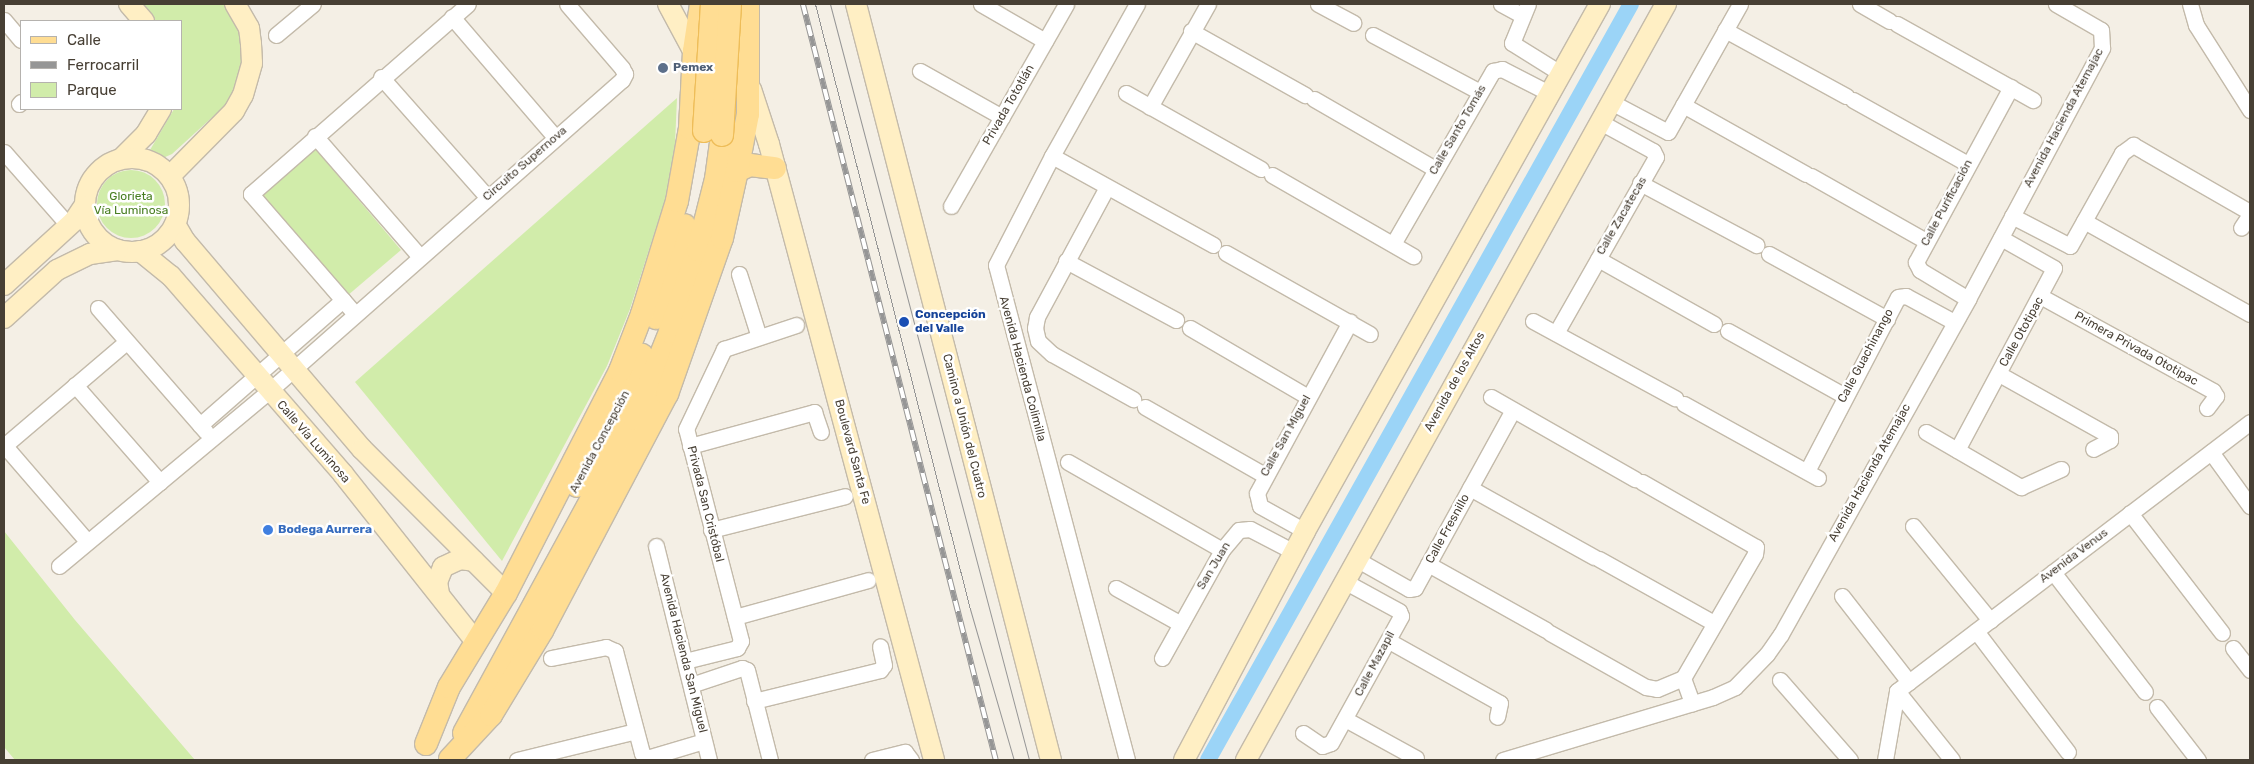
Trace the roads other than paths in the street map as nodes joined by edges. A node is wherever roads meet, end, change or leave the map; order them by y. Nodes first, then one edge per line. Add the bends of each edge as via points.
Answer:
1 (129, 4) edge
2 (235, 4) edge
3 (313, 4) edge
4 (468, 4) edge
5 (567, 4) edge
6 (668, 4) edge
7 (701, 4) edge
8 (712, 4) edge
9 (730, 4) edge
10 (748, 4) edge
11 (856, 4) edge
12 (981, 4) edge
13 (1066, 4) edge
14 (1137, 4) edge
15 (1208, 4) edge
16 (1318, 4) edge
17 (1501, 4) edge
18 (1600, 4) edge
19 (1666, 4) edge
20 (1740, 4) edge
21 (1860, 4) edge
22 (2056, 4) edge
23 (2190, 4) edge
24 (1525, 9) edge
25 (452, 17) junction
26 (4, 20) edge
27 (143, 20) edge
28 (1353, 23) dead end
29 (1725, 30) junction
30 (1191, 32) junction
31 (1373, 34) dead end
32 (276, 35) dead end
33 (20, 39) edge
34 (1045, 41) junction
35 (694, 51) junction
36 (920, 71) dead end
37 (1560, 73) junction
38 (381, 77) junction
39 (749, 83) junction
40 (2011, 87) junction
41 (1480, 92) junction
42 (1126, 93) dead end
43 (1549, 93) junction
44 (2033, 100) dead end
45 (1611, 102) junction
46 (1683, 105) junction
47 (1150, 107) junction
48 (160, 110) edge
49 (2250, 110) edge
50 (748, 114) junction
51 (1002, 117) junction
52 (1600, 122) junction
53 (713, 133) junction
54 (315, 136) junction
55 (555, 136) junction
56 (769, 144) junction
57 (4, 152) edge
58 (1052, 156) junction
59 (122, 158) junction
60 (1968, 164) junction
61 (775, 168) junction
62 (1435, 169) junction
63 (737, 171) junction
64 (170, 176) junction
65 (1640, 183) junction
66 (1107, 187) junction
67 (487, 197) junction
68 (84, 206) junction
69 (951, 206) dead end
70 (2012, 216) junction
71 (2084, 221) junction
72 (175, 224) junction
73 (69, 226) junction
74 (2241, 228) dead end
75 (2001, 238) junction
76 (1926, 241) junction
77 (1393, 244) junction
78 (1213, 245) dead end
79 (1756, 245) dead end
80 (118, 250) junction
81 (140, 251) junction
82 (1226, 253) dead end
83 (1769, 254) dead end
84 (1413, 256) dead end
85 (420, 257) junction
86 (1598, 259) junction
87 (1066, 261) junction
88 (739, 274) dead end
89 (4, 285) edge
90 (2042, 297) junction
91 (1968, 299) junction
92 (343, 300) junction
93 (98, 308) dead end
94 (355, 314) junction
95 (2250, 314) edge
96 (4, 318) edge
97 (1887, 319) junction
98 (1176, 320) dead end
99 (1533, 321) dead end
100 (1350, 322) junction
101 (1954, 322) junction
102 (1714, 324) dead end
103 (796, 325) dead end
104 (1190, 328) dead end
105 (1728, 331) dead end
106 (1370, 334) dead end
107 (1556, 334) junction
108 (759, 337) junction
109 (126, 342) junction
110 (283, 352) junction
111 (296, 367) junction
112 (1999, 374) junction
113 (262, 383) junction
114 (75, 385) junction
115 (1308, 396) junction
116 (1845, 396) junction
117 (1491, 398) dead end
118 (2207, 408) dead end
119 (1513, 410) junction
120 (2250, 422) edge
121 (200, 424) junction
122 (821, 432) dead end
123 (1926, 432) dead end
124 (212, 439) junction
125 (4, 446) edge
126 (690, 446) junction
127 (2093, 449) dead end
128 (1957, 450) junction
129 (2211, 452) junction
130 (370, 457) junction
131 (1068, 462) dead end
132 (2061, 469) dead end
133 (343, 474) junction
134 (1264, 475) junction
135 (160, 482) junction
136 (1470, 488) junction
137 (845, 496) dead end
138 (2250, 506) edge
139 (2130, 513) junction
140 (1913, 526) dead end
141 (711, 530) junction
142 (1306, 531) junction
143 (87, 541) junction
144 (656, 546) dead end
145 (1222, 550) junction
146 (1294, 552) junction
147 (1356, 559) junction
148 (474, 561) junction
149 (1428, 564) junction
150 (59, 566) dead end
151 (2053, 572) junction
152 (868, 580) dead end
153 (1344, 581) junction
154 (1116, 588) dead end
155 (506, 593) junction
156 (439, 594) junction
157 (1842, 596) dead end
158 (735, 617) junction
159 (1990, 620) junction
160 (1714, 623) junction
161 (1181, 624) junction
162 (1976, 631) junction
163 (2222, 633) dead end
164 (1389, 641) junction
165 (476, 642) junction
166 (880, 646) dead end
167 (2233, 648) dead end
168 (550, 658) dead end
169 (1162, 658) dead end
170 (685, 661) junction
171 (2250, 670) edge
172 (1683, 678) junction
173 (1780, 680) dead end
174 (691, 685) junction
175 (1903, 687) junction
176 (2145, 692) dead end
177 (754, 702) junction
178 (1692, 703) junction
179 (2157, 707) dead end
180 (1497, 716) dead end
181 (1346, 719) junction
182 (636, 731) junction
183 (1303, 733) dead end
184 (704, 741) junction
185 (421, 752) edge
186 (2068, 752) dead end
187 (1416, 758) dead end
188 (450, 760) edge
189 (517, 760) edge
190 (709, 760) edge
191 (770, 760) edge
192 (872, 760) edge
193 (911, 760) edge
194 (934, 760) edge
195 (1051, 760) edge
196 (1127, 760) edge
197 (1184, 760) edge
198 (1246, 760) edge
199 (1503, 760) edge
200 (1850, 760) edge
201 (1885, 760) edge
202 (1952, 760) edge
203 (2198, 760) edge

1 - 27 street
2 - 64 street via 249,28 251,44 252,63 243,95 234,111
3 - 32 street
4 - 25 street
5 - 55 street, Circuito Supernova via 625,74 622,80
6 - 35 street, Boulevard Santa Fe
7 - 35 main road
8 - 53 main road, Avenida Concepción, bridge
9 - 53 main road, Avenida Concepción, bridge
10 - 39 main road
11 - 195 street, Camino a Unión del Cuatro
12 - 34 street
13 - 34 street, Privada Tototlán
14 - 58 street, Avenida Hacienda Colimilla
15 - 30 street
16 - 28 street
17 - 24 street
18 - 37 street
19 - 45 street, Avenida de los Altos
20 - 29 street
21 - 40 street
22 - 70 street, Avenida Hacienda Atemajac via 2097,26 2104,35 2102,48
23 - 49 street via 2196,25
24 - 37 street via 1512,43
25 - 38 street
25 - 55 street
26 - 33 street
29 - 46 street
29 - 60 street
30 - 47 street
30 - 62 street
31 - 41 street
34 - 51 street, Privada Tototlán
35 - 50 street, Boulevard Santa Fe via 718,92
35 - 155 main road via 690,128 677,201 642,314 620,371
36 - 51 street
37 - 43 street
38 - 54 street
38 - 67 street
39 - 50 main road
39 - 56 street, Boulevard Santa Fe
40 - 44 street
40 - 60 street, Calle Purificación
41 - 43 street, Calle Santo Tomás via 1493,71 1499,69
41 - 62 street, Calle Santo Tomás
42 - 47 street
43 - 142 street
45 - 46 street via 1665,132 1670,131
45 - 52 street, Avenida de los Altos
46 - 76 street
47 - 77 street
48 - 59 street via 146,134
50 - 56 street, Boulevard Santa Fe
50 - 63 main road
51 - 69 street, Privada Tototlán
52 - 65 street, Calle Zacatecas via 1655,153
52 - 147 street, Avenida de los Altos
53 - 185 main road, Avenida Concepción via 674,268 630,386 503,619
53 - 188 main road, Avenida Concepción via 716,179 698,250 670,332 634,418
54 - 85 street
54 - 92 street via 251,194
55 - 67 street, Circuito Supernova
56 - 61 street, Boulevard Santa Fe
57 - 73 street
58 - 66 street
58 - 196 street, Avenida Hacienda Colimilla via 999,255 996,275
59 - 64 street via 149,160
59 - 68 street via 99,171 88,187
60 - 76 street, Calle Purificación
61 - 63 main road via 750,165
61 - 194 street, Boulevard Santa Fe
62 - 77 street, Calle Santo Tomás
63 - 188 main road via 722,238 667,394 543,629 491,716
64 - 72 street via 179,199
65 - 79 street
65 - 86 street, Calle Zacatecas
66 - 78 street
66 - 87 street
67 - 85 street, Circuito Supernova
68 - 73 street
68 - 80 street via 94,234
70 - 71 street via 2068,247
70 - 75 street, Avenida Hacienda Atemajac
71 - 74 street via 2129,145 2136,145 2248,211 2250,214
71 - 95 street
72 - 81 street via 167,237
72 - 110 street via 185,240
73 - 89 street
75 - 90 street, Calle Ototipac via 2054,268
75 - 91 street, Avenida Hacienda Atemajac
76 - 91 street, Calle Purificación via 1917,268
77 - 84 street
80 - 81 street
80 - 96 street via 90,254 57,270
81 - 113 street, Calle Vía Luminosa via 171,276
82 - 100 street
83 - 97 street
85 - 94 street, Circuito Supernova
86 - 102 street
86 - 107 street, Calle Zacatecas
87 - 98 street
87 - 134 street via 1037,317 1037,335 1044,348
88 - 108 street
90 - 112 street, Calle Ototipac
90 - 118 street, Primera Privada Ototipac via 2213,391 2216,396
91 - 101 street, Avenida Hacienda Atemajac
92 - 94 street
92 - 110 street
93 - 109 street
94 - 111 street, Circuito Supernova
97 - 101 street, Calle Guachinango via 1896,300 1904,295
97 - 116 street, Calle Guachinango
99 - 107 street
100 - 106 street
100 - 115 street, Calle San Miguel
101 - 178 street, Avenida Hacienda Atemajac via 1781,634 1751,673 1735,686
103 - 108 street, Privada San Cristóbal
104 - 115 street
105 - 116 street
107 - 116 street, Calle Guachinango via 1812,474
108 - 126 street, Privada San Cristóbal via 720,353 686,429
109 - 114 street
109 - 121 street
110 - 111 street
110 - 113 street
111 - 113 street, Circuito Supernova
111 - 130 street
112 - 127 street via 2110,436 2110,440
112 - 128 street, Calle Ototipac
113 - 121 street
113 - 124 street
113 - 133 street, Calle Vía Luminosa
114 - 125 street
114 - 135 street
115 - 134 street, Calle San Miguel
117 - 119 street
119 - 136 street, Calle Fresnillo
119 - 160 street via 1756,547 1756,554
120 - 129 street, Avenida Venus
121 - 124 street
122 - 126 street via 814,412
123 - 128 street
124 - 135 street
125 - 143 street
126 - 141 street, Privada San Cristóbal
128 - 132 street via 2021,487
129 - 138 street
129 - 139 street, Avenida Venus
130 - 133 street via 368,468 360,475
130 - 148 street
131 - 145 street
133 - 156 street, Calle Vía Luminosa
134 - 142 street, Calle San Miguel via 1257,502
135 - 143 street
136 - 149 street, Calle Fresnillo
136 - 160 street
137 - 141 street
139 - 151 street, Avenida Venus
139 - 163 street
140 - 159 street
141 - 158 street, Privada San Cristóbal
142 - 146 street
143 - 150 street
144 - 170 street, Avenida Hacienda San Miguel
145 - 146 street, San Juan via 1235,533 1246,528
145 - 161 street, San Juan
146 - 197 street
147 - 149 street, Calle Fresnillo via 1412,590
147 - 153 street, Avenida de los Altos
148 - 155 street
148 - 156 street via 460,559 443,567 437,582
149 - 172 street via 1646,687 1657,689
151 - 159 street, Avenida Venus
151 - 176 street
152 - 158 street
153 - 164 street, Calle Mazapil via 1401,612
153 - 198 street, Avenida de los Altos
154 - 161 street
155 - 165 main road
156 - 165 street, Calle Vía Luminosa
157 - 175 street
158 - 170 street, Privada San Cristóbal via 741,641 737,648
159 - 162 street, Avenida Venus
160 - 172 street
161 - 169 street, San Juan
162 - 175 street, Avenida Venus
162 - 186 street
164 - 180 street via 1500,703
164 - 181 street, Calle Mazapil
165 - 185 main road via 449,687
166 - 177 street via 884,665 880,670
167 - 171 street
168 - 182 street via 606,647 613,649 617,654
170 - 174 street, Avenida Hacienda San Miguel
172 - 178 street
173 - 200 street
174 - 177 street via 744,668 748,672
174 - 184 street, Avenida Hacienda San Miguel
175 - 201 street
175 - 202 street
177 - 191 street
178 - 199 street, Avenida Hacienda Atemajac
179 - 203 street
181 - 183 street, Calle Mazapil via 1326,746
181 - 187 street
182 - 184 street via 645,757
182 - 189 street
184 - 190 street, Avenida Hacienda San Miguel
192 - 193 street via 907,752

